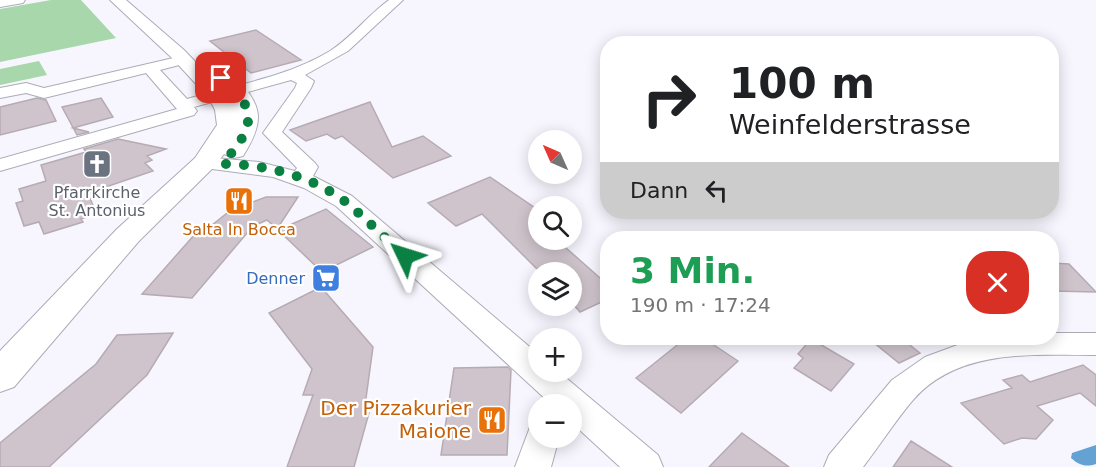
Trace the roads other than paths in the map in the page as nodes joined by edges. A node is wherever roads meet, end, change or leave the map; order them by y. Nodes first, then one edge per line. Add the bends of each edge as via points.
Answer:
1 (19, 0) edge
2 (117, 0) edge
3 (397, 0) edge
4 (0, 3) edge
5 (180, 57) junction
6 (151, 69) junction
7 (290, 73) junction
8 (0, 93) edge
9 (227, 93) junction
10 (183, 105) junction
11 (213, 164) junction
12 (0, 165) edge
13 (301, 178) junction
14 (1059, 344) edge
15 (1096, 344) edge
16 (1013, 345) edge
17 (0, 376) edge
18 (559, 394) edge
19 (582, 414) edge
20 (539, 448) edge
21 (533, 467) edge
22 (645, 467) edge
23 (842, 467) edge

1 - 4 street
2 - 5 main road
3 - 7 street via 335,54
5 - 6 street
5 - 9 main road
6 - 8 street via 44,93 26,88
6 - 10 street
7 - 9 street
7 - 13 street via 306,81 302,94 272,133 308,167
9 - 10 street
9 - 11 main road via 245,104 249,119 233,151
10 - 12 street via 188,111
11 - 13 street via 241,164
11 - 17 main road via 140,236 111,256
13 - 18 street via 344,201
14 - 15 street
16 - 23 street via 971,351 936,365 903,389
19 - 22 street
20 - 21 street

